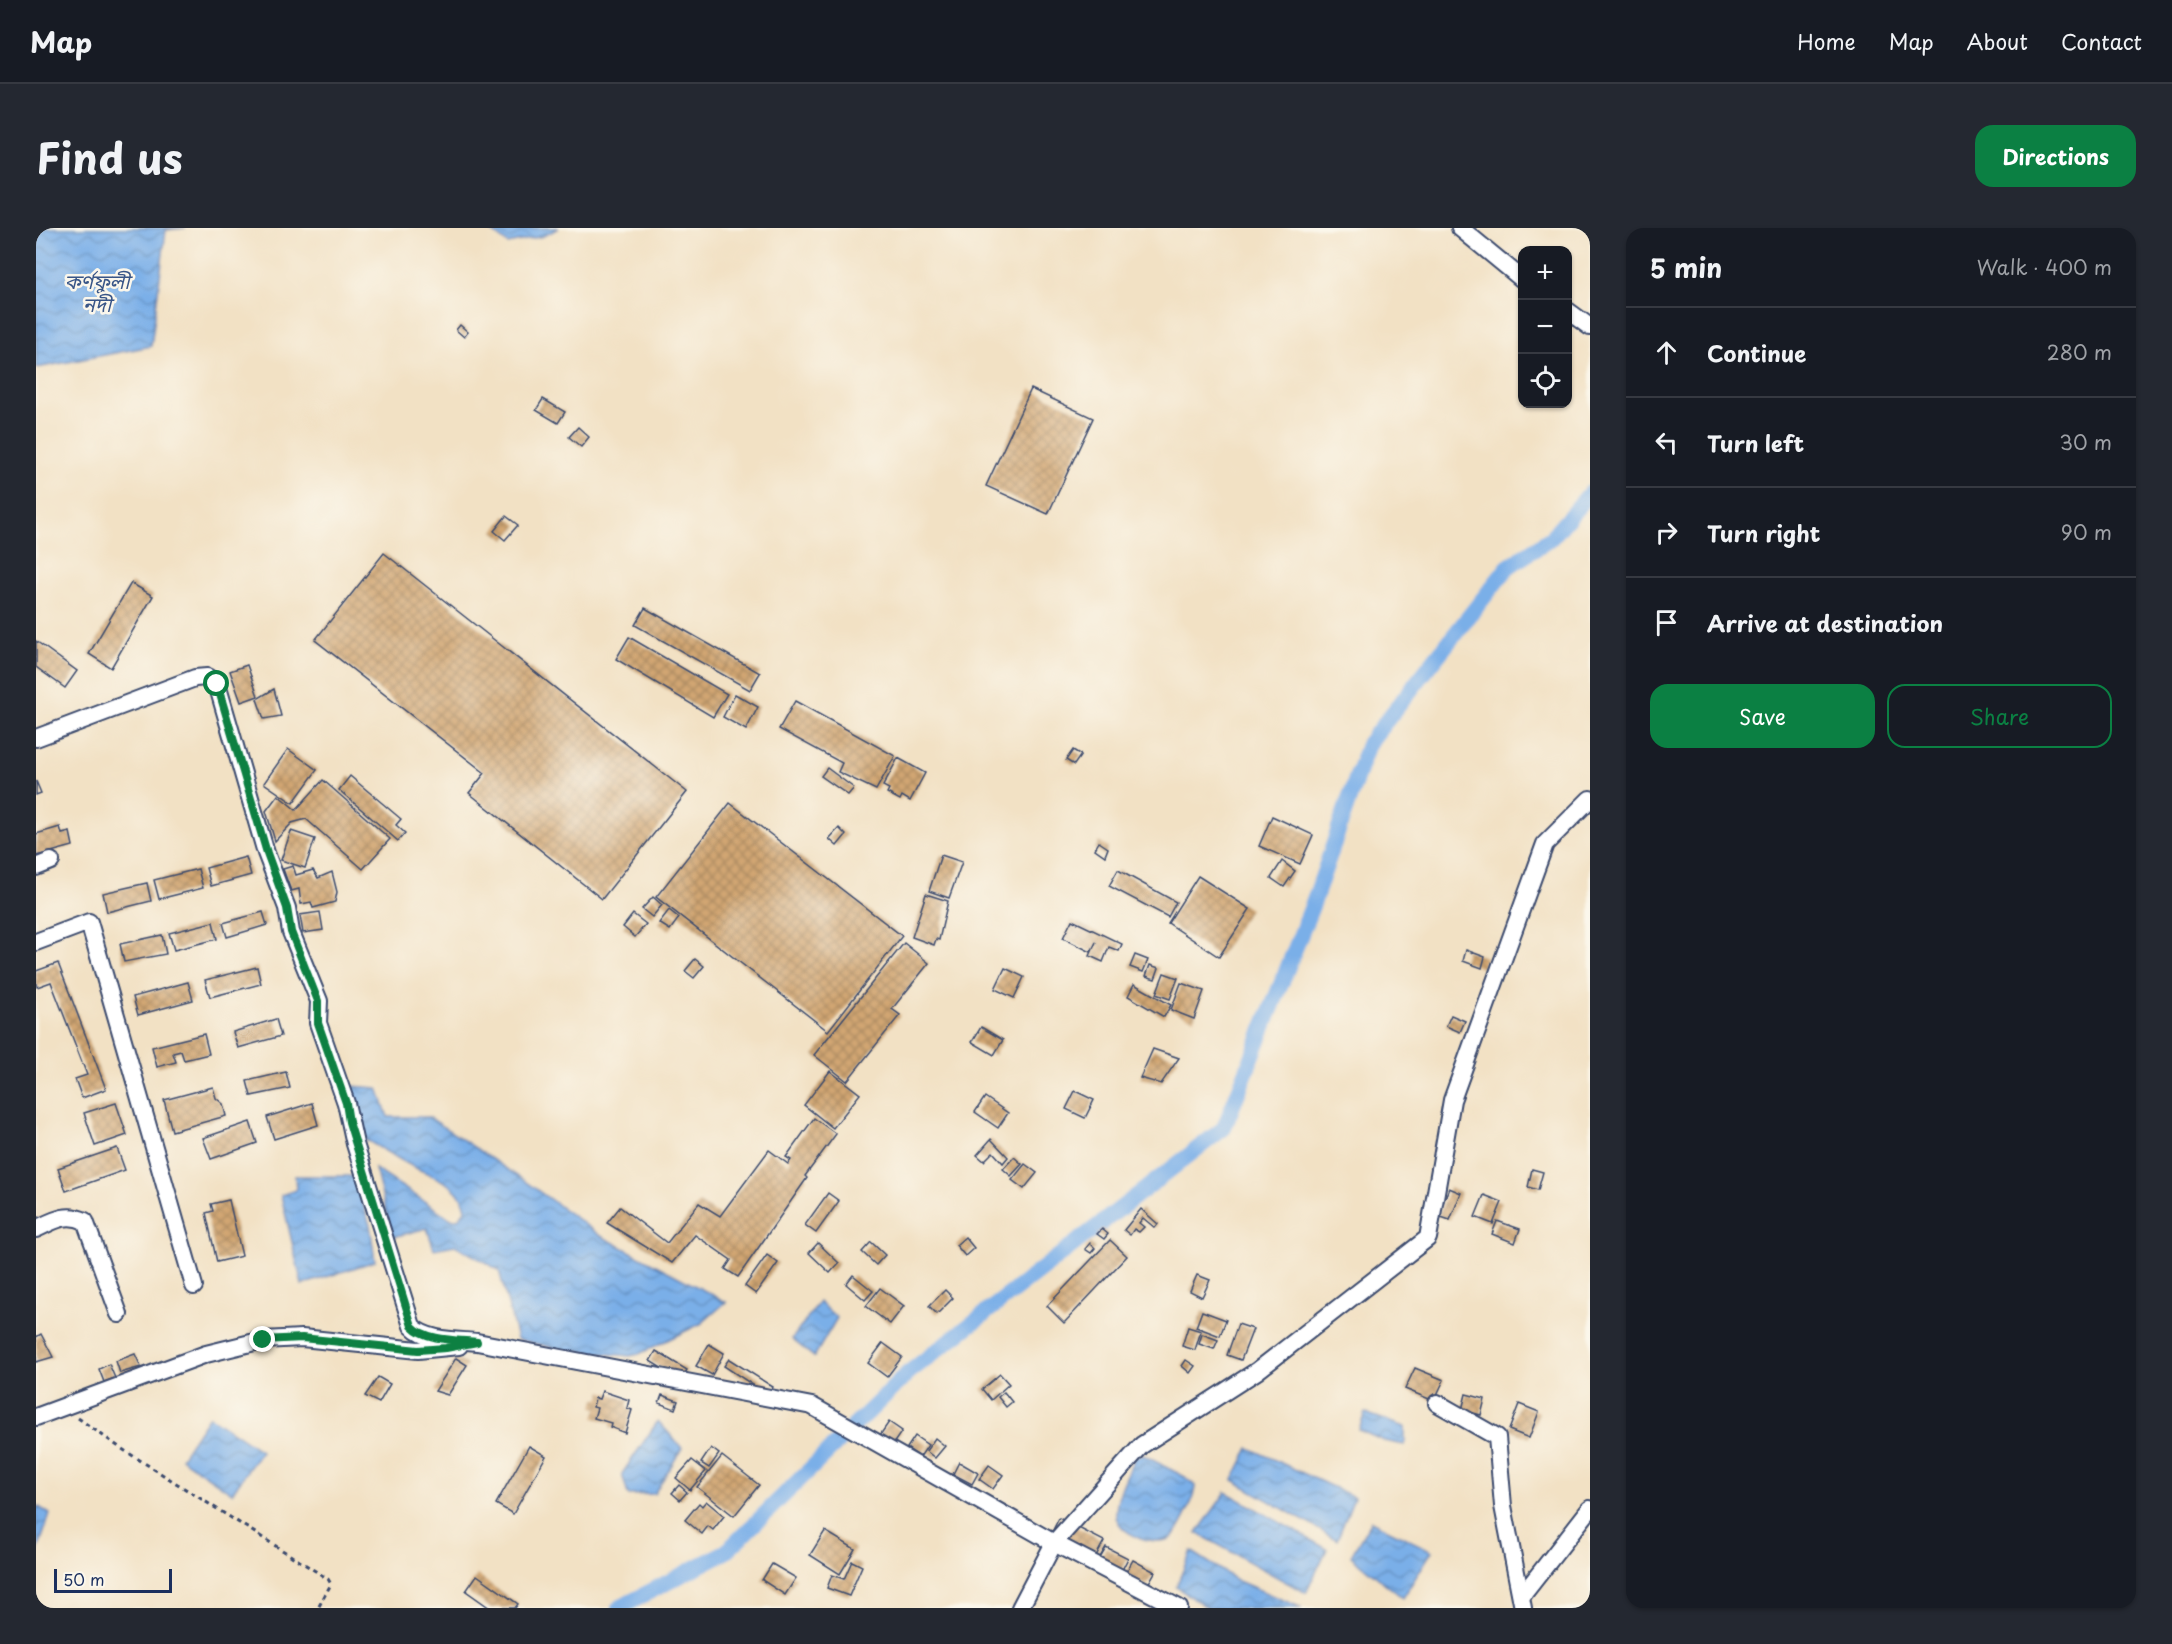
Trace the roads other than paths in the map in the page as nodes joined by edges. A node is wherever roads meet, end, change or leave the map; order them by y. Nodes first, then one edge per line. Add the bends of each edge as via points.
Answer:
1 (1460, 228) edge
2 (1518, 276) edge
3 (1572, 314) edge
4 (1590, 327) edge
5 (36, 738) edge
6 (1590, 799) edge
7 (36, 942) edge
8 (36, 1229) edge
9 (194, 1286) dead end
10 (118, 1314) dead end
11 (477, 1342) junction
12 (1437, 1403) dead end
13 (36, 1417) edge
14 (1590, 1509) edge
15 (1054, 1543) junction
16 (1522, 1603) edge
17 (1020, 1608) edge
18 (1179, 1608) edge

1 - 2 street
3 - 4 street
5 - 11 street via 195,678 207,677 217,684 287,908 291,932 318,1001 318,1023 346,1103 412,1326 429,1335
6 - 15 street via 1545,844 1452,1100 1428,1238 1257,1371 1142,1445
7 - 9 street via 89,921
8 - 10 street via 66,1216 85,1221
11 - 13 street via 418,1350 302,1338 263,1340 206,1354
11 - 15 street via 812,1407
12 - 16 street via 1497,1437 1503,1506
14 - 16 street
15 - 17 street
15 - 18 street

